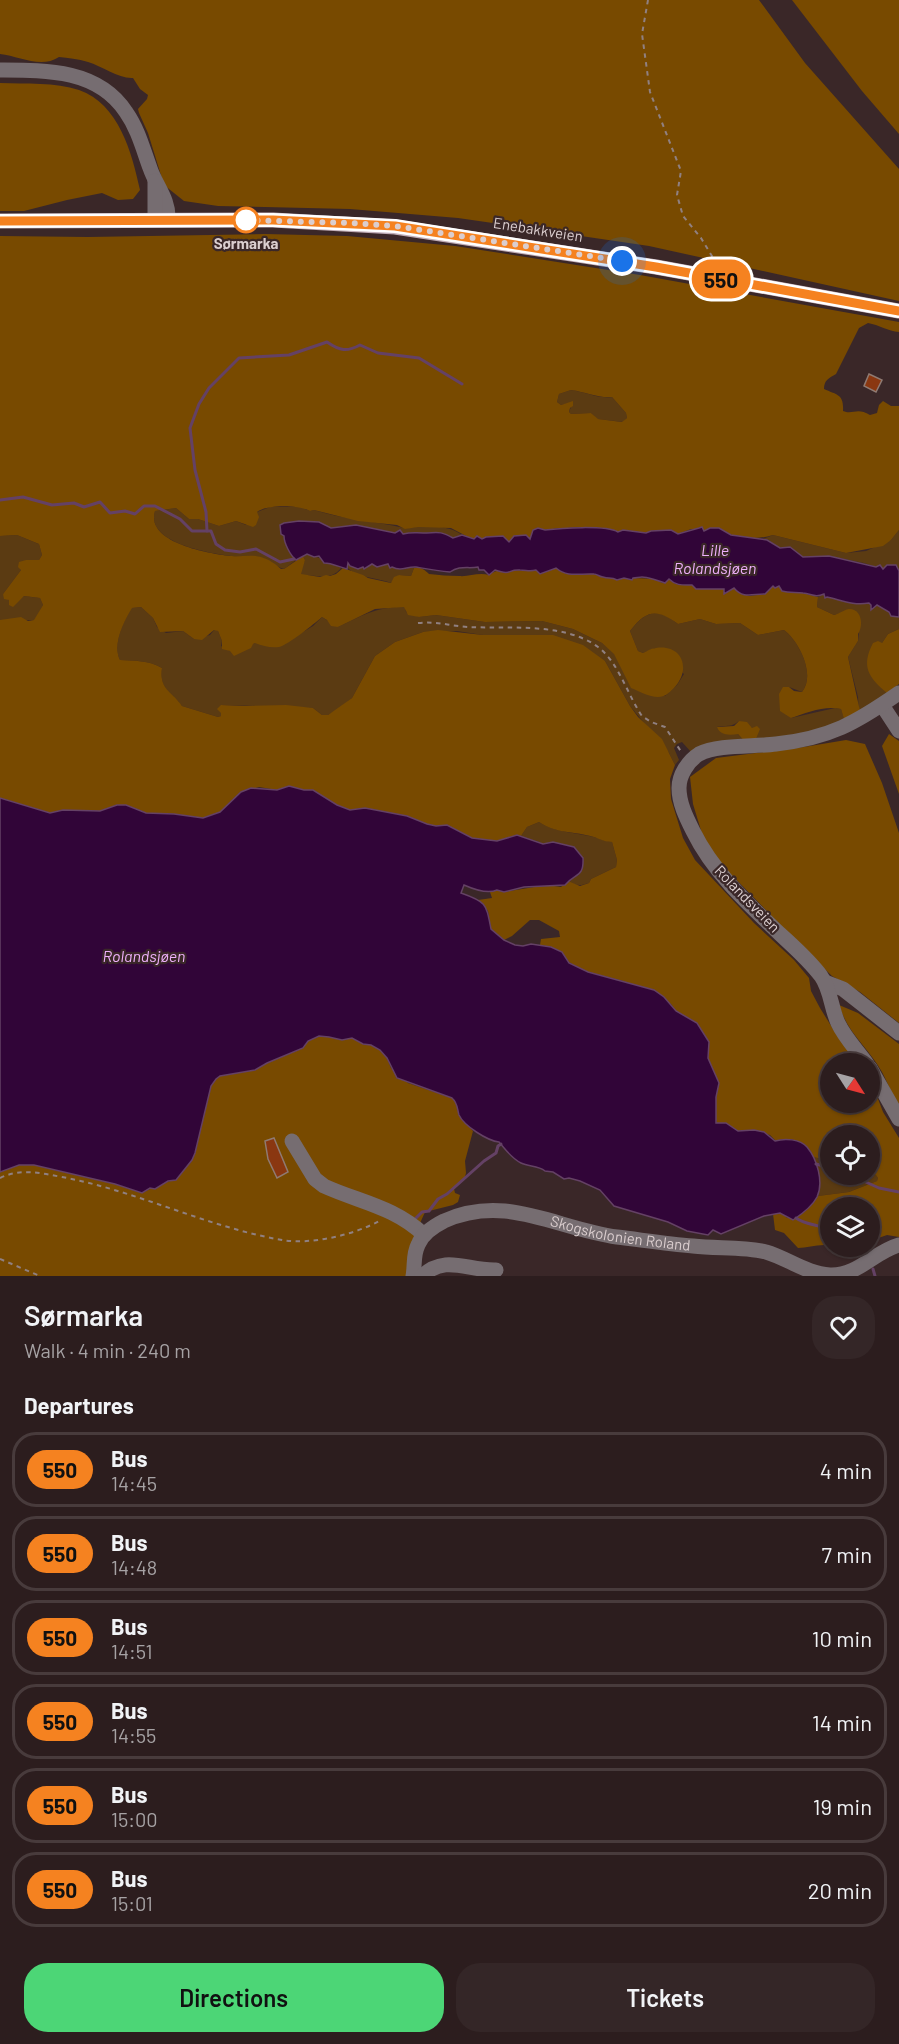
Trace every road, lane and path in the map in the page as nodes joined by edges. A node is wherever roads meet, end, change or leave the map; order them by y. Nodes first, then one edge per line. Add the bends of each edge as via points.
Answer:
1 (648, 0) edge
2 (0, 70) edge
3 (161, 219) junction
4 (0, 221) edge
5 (724, 279) junction
6 (899, 311) edge
7 (418, 623) dead end
8 (899, 693) edge
9 (882, 705) junction
10 (899, 731) edge
11 (690, 762) junction
12 (825, 982) junction
13 (899, 1033) edge
14 (858, 1053) edge
15 (880, 1086) edge
16 (899, 1119) edge
17 (292, 1141) dead end
18 (0, 1178) edge
19 (394, 1213) junction
20 (424, 1235) junction
21 (899, 1245) edge
22 (0, 1259) edge
23 (496, 1270) dead end
24 (856, 1273) edge
25 (40, 1276) edge
26 (413, 1276) edge
27 (422, 1276) edge

1 - 5 path via 642,34 650,92 681,171 678,195 683,216 701,238
2 - 3 street via 66,73 106,92 122,106 134,126 155,182
3 - 4 main road, Enebakkveien
3 - 5 main road, Enebakkveien via 298,220 395,226
5 - 6 main road, Enebakkveien
7 - 11 path via 555,631 585,639 608,657 642,716 666,729
8 - 9 street
9 - 10 street
9 - 11 street via 850,725 822,736 713,750
11 - 12 street, Rolandsveien via 679,790 685,816 697,839 729,884 803,955
12 - 13 street via 843,988
12 - 14 street, Rolandsveien via 838,1023
15 - 16 street
17 - 19 street via 315,1179 324,1186
18 - 19 path via 25,1170 77,1180 283,1240 308,1241 363,1230
19 - 20 street
20 - 24 street, Skogskolonien Roland via 458,1216 513,1212 614,1236 756,1250 823,1274
20 - 26 street via 415,1253
21 - 24 street via 883,1251
22 - 25 path
23 - 27 street via 443,1264

